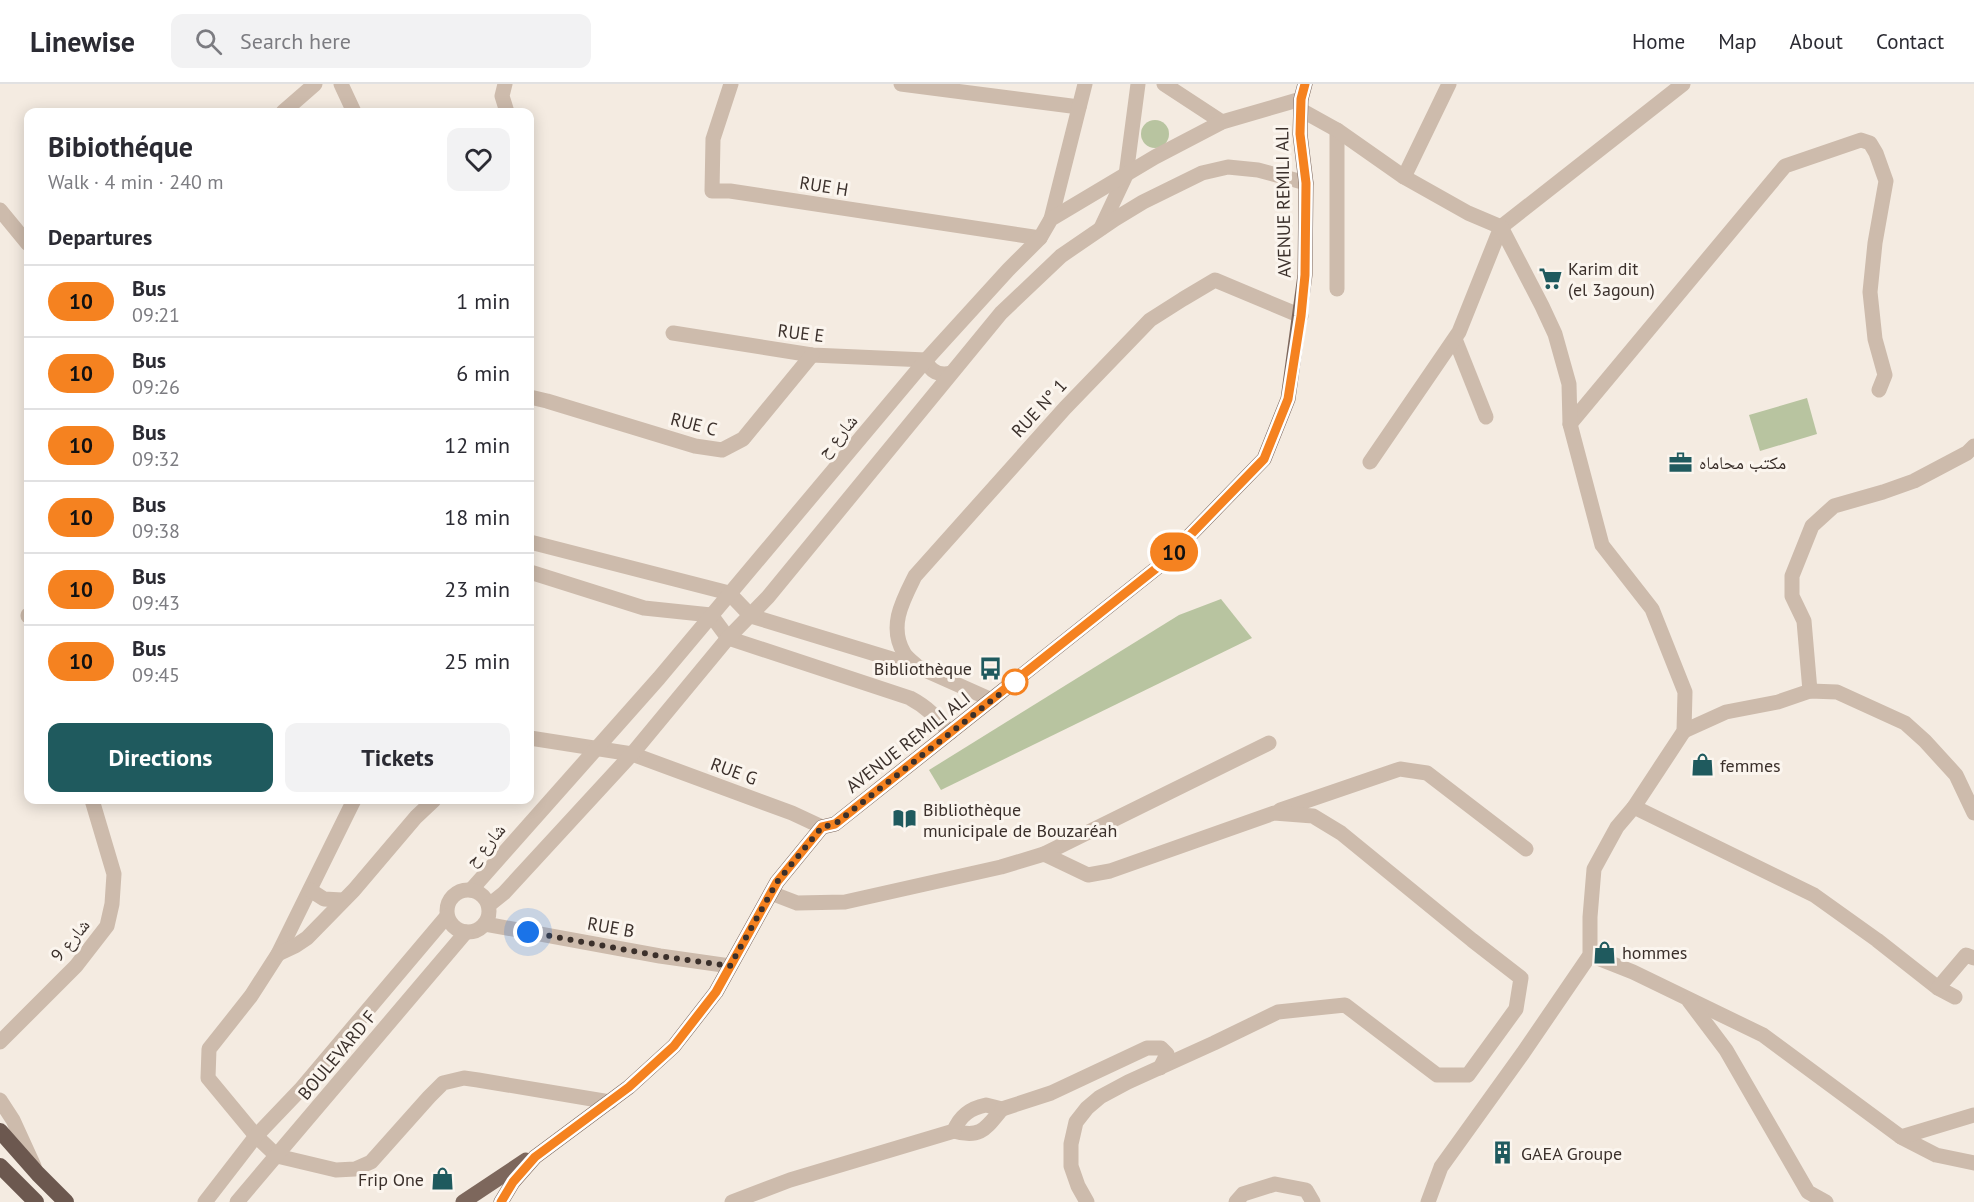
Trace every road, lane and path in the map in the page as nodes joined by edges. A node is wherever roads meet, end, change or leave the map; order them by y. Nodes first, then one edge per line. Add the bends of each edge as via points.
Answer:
1 (315, 84) edge
2 (341, 84) edge
3 (505, 84) edge
4 (731, 84) edge
5 (901, 84) edge
6 (1084, 84) edge
7 (1138, 84) edge
8 (1164, 84) edge
9 (1449, 84) edge
10 (1683, 84) edge
11 (1302, 98) edge
12 (1079, 107) junction
13 (288, 108) edge
14 (352, 108) edge
15 (506, 108) edge
16 (1222, 122) junction
17 (1337, 130) junction
18 (1126, 175) junction
19 (1404, 177) junction
20 (1306, 183) junction
21 (0, 210) edge
22 (1052, 219) junction
23 (1501, 227) junction
24 (1101, 228) junction
25 (1040, 238) junction
26 (24, 239) edge
27 (1337, 289) dead end
28 (1301, 316) junction
29 (673, 333) dead end
30 (1455, 339) junction
31 (812, 355) junction
32 (926, 360) junction
33 (951, 373) junction
34 (1879, 390) dead end
35 (901, 392) junction
36 (534, 398) edge
37 (924, 408) junction
38 (1486, 417) dead end
39 (1570, 424) junction
40 (1974, 446) edge
41 (1370, 462) dead end
42 (534, 543) edge
43 (534, 573) edge
44 (729, 593) junction
45 (711, 615) junction
46 (751, 616) junction
47 (728, 638) junction
48 (918, 667) junction
49 (1810, 691) junction
50 (992, 700) junction
51 (1684, 730) junction
52 (950, 733) junction
53 (534, 739) edge
54 (1269, 743) dead end
55 (596, 749) junction
56 (632, 754) junction
57 (93, 804) edge
58 (352, 804) edge
59 (430, 804) edge
60 (1634, 807) junction
61 (1274, 813) junction
62 (1974, 813) edge
63 (822, 827) junction
64 (1526, 849) dead end
65 (1044, 854) junction
66 (310, 890) junction
67 (471, 890) junction
68 (771, 893) junction
69 (342, 900) junction
70 (489, 906) junction
71 (447, 916) junction
72 (484, 924) junction
73 (466, 932) junction
74 (278, 954) junction
75 (1590, 955) junction
76 (1974, 957) edge
77 (730, 966) junction
78 (1938, 988) junction
79 (1955, 997) dead end
80 (1686, 998) junction
81 (0, 1042) edge
82 (1160, 1068) junction
83 (0, 1100) edge
84 (610, 1102) junction
85 (1002, 1109) junction
86 (1974, 1115) edge
87 (0, 1131) edge
88 (954, 1131) junction
89 (256, 1136) junction
90 (1901, 1137) junction
91 (546, 1147) junction
92 (277, 1156) junction
93 (1974, 1163) edge
94 (0, 1166) edge
95 (38, 1174) junction
96 (36, 1202) edge
97 (66, 1202) edge
98 (205, 1202) edge
99 (237, 1202) edge
100 (463, 1202) edge
101 (501, 1202) edge
102 (732, 1202) edge
103 (1087, 1202) edge
104 (1236, 1202) edge
105 (1313, 1202) edge
106 (1428, 1202) edge
107 (1826, 1202) edge

1 - 13 street
2 - 14 street
3 - 15 street via 502,96
4 - 25 street, RUE H via 713,139 712,191
5 - 12 street
6 - 12 street
7 - 18 street
8 - 16 street
9 - 19 street
10 - 23 street
11 - 16 street, شارع ح
11 - 17 street
11 - 20 main road, AVENUE REMILI ALI via 1300,134
12 - 22 street
16 - 18 street, شارع ح
17 - 19 street
17 - 27 street
18 - 22 street, شارع ح
18 - 24 street
19 - 23 street
20 - 24 street via 1258,170 1228,168 1202,173
20 - 28 main road, AVENUE REMILI ALI
21 - 26 street
22 - 25 street, شارع ح
23 - 30 street
23 - 39 street via 1555,334 1569,384
24 - 33 street via 1037,278 1001,313
25 - 32 street, شارع ح
28 - 48 street, RUE N° 1 via 1215,280 1150,320 1065,408 915,576 897,620 904,653
28 - 50 main road, AVENUE REMILI ALI via 1288,399 1264,459 1163,563
29 - 31 street, RUE E
30 - 38 street
30 - 41 street
31 - 32 street, RUE E
31 - 36 street, RUE C via 743,439 722,450 695,446
32 - 33 street via 933,371
32 - 35 street, شارع ح
33 - 37 street
34 - 39 street via 1885,375 1875,339 1870,292 1886,181 1870,143 1861,140 1785,166
35 - 37 street via 920,394
35 - 44 street, شارع ح
37 - 46 street
39 - 51 street via 1602,545 1652,609 1685,692
40 - 49 street via 1914,481 1834,506 1812,526 1792,576 1792,596 1804,621
42 - 44 street
43 - 45 street via 644,608
44 - 45 street, شارع ح
44 - 46 street
45 - 47 street
45 - 55 street, شارع ح
46 - 47 street
46 - 48 street
47 - 52 street via 910,698 932,712
47 - 56 street
48 - 50 street
49 - 51 street via 1726,712
49 - 62 street via 1837,692 1905,723 1956,776
50 - 52 main road, AVENUE REMILI ALI
51 - 60 street
52 - 63 main road, AVENUE REMILI ALI via 835,824
53 - 55 street, RUE G
54 - 65 street
55 - 56 street, RUE G
55 - 67 street, شارع ح
56 - 63 street, RUE G
56 - 70 street
57 - 81 street, شارع 9 via 114,874 107,926 76,966
58 - 66 street
59 - 69 street
60 - 75 street via 1617,827 1594,869
60 - 78 street via 1814,895
61 - 64 street via 1400,769 1427,773
61 - 65 street via 1110,871 1088,874
61 - 82 street via 1313,816 1341,833 1521,978 1516,1009 1468,1075 1437,1075 1345,1005 1278,1012
63 - 68 main road, AVENUE REMILI ALI
65 - 68 street via 845,902 797,903
66 - 69 street via 324,899
66 - 74 street
67 - 70 street via 483,896
67 - 71 street via 452,897
68 - 77 main road, AVENUE REMILI ALI
69 - 74 street via 307,938
70 - 72 street
71 - 73 street via 453,926
71 - 89 street
72 - 73 street
72 - 77 street, RUE B
73 - 92 street, BOULEVARD F
74 - 89 street via 209,1049 208,1078
75 - 80 street
75 - 106 street via 1441,1167
76 - 78 street via 1966,956
77 - 84 main road, AVENUE REMILI ALI via 699,1017 674,1046
78 - 79 street
80 - 90 street via 1763,1035
80 - 107 street via 1726,1050 1808,1192
82 - 85 street via 1167,1054 1161,1048 1147,1048 1051,1093
82 - 103 street via 1100,1097 1076,1122 1071,1166
83 - 95 street
84 - 91 main road, AVENUE REMILI ALI
84 - 92 street via 464,1078 444,1083 371,1162 355,1169 336,1170
85 - 88 street via 984,1130 968,1135
85 - 88 street via 973,1108 958,1121
86 - 90 street
87 - 95 highway
88 - 102 street via 790,1180
89 - 92 street
89 - 98 street
90 - 93 street via 1936,1155
91 - 100 main road
91 - 101 main road, AVENUE REMILI ALI
92 - 99 street, BOULEVARD F
94 - 96 highway
95 - 97 highway
104 - 105 street via 1243,1194 1275,1184 1306,1190

